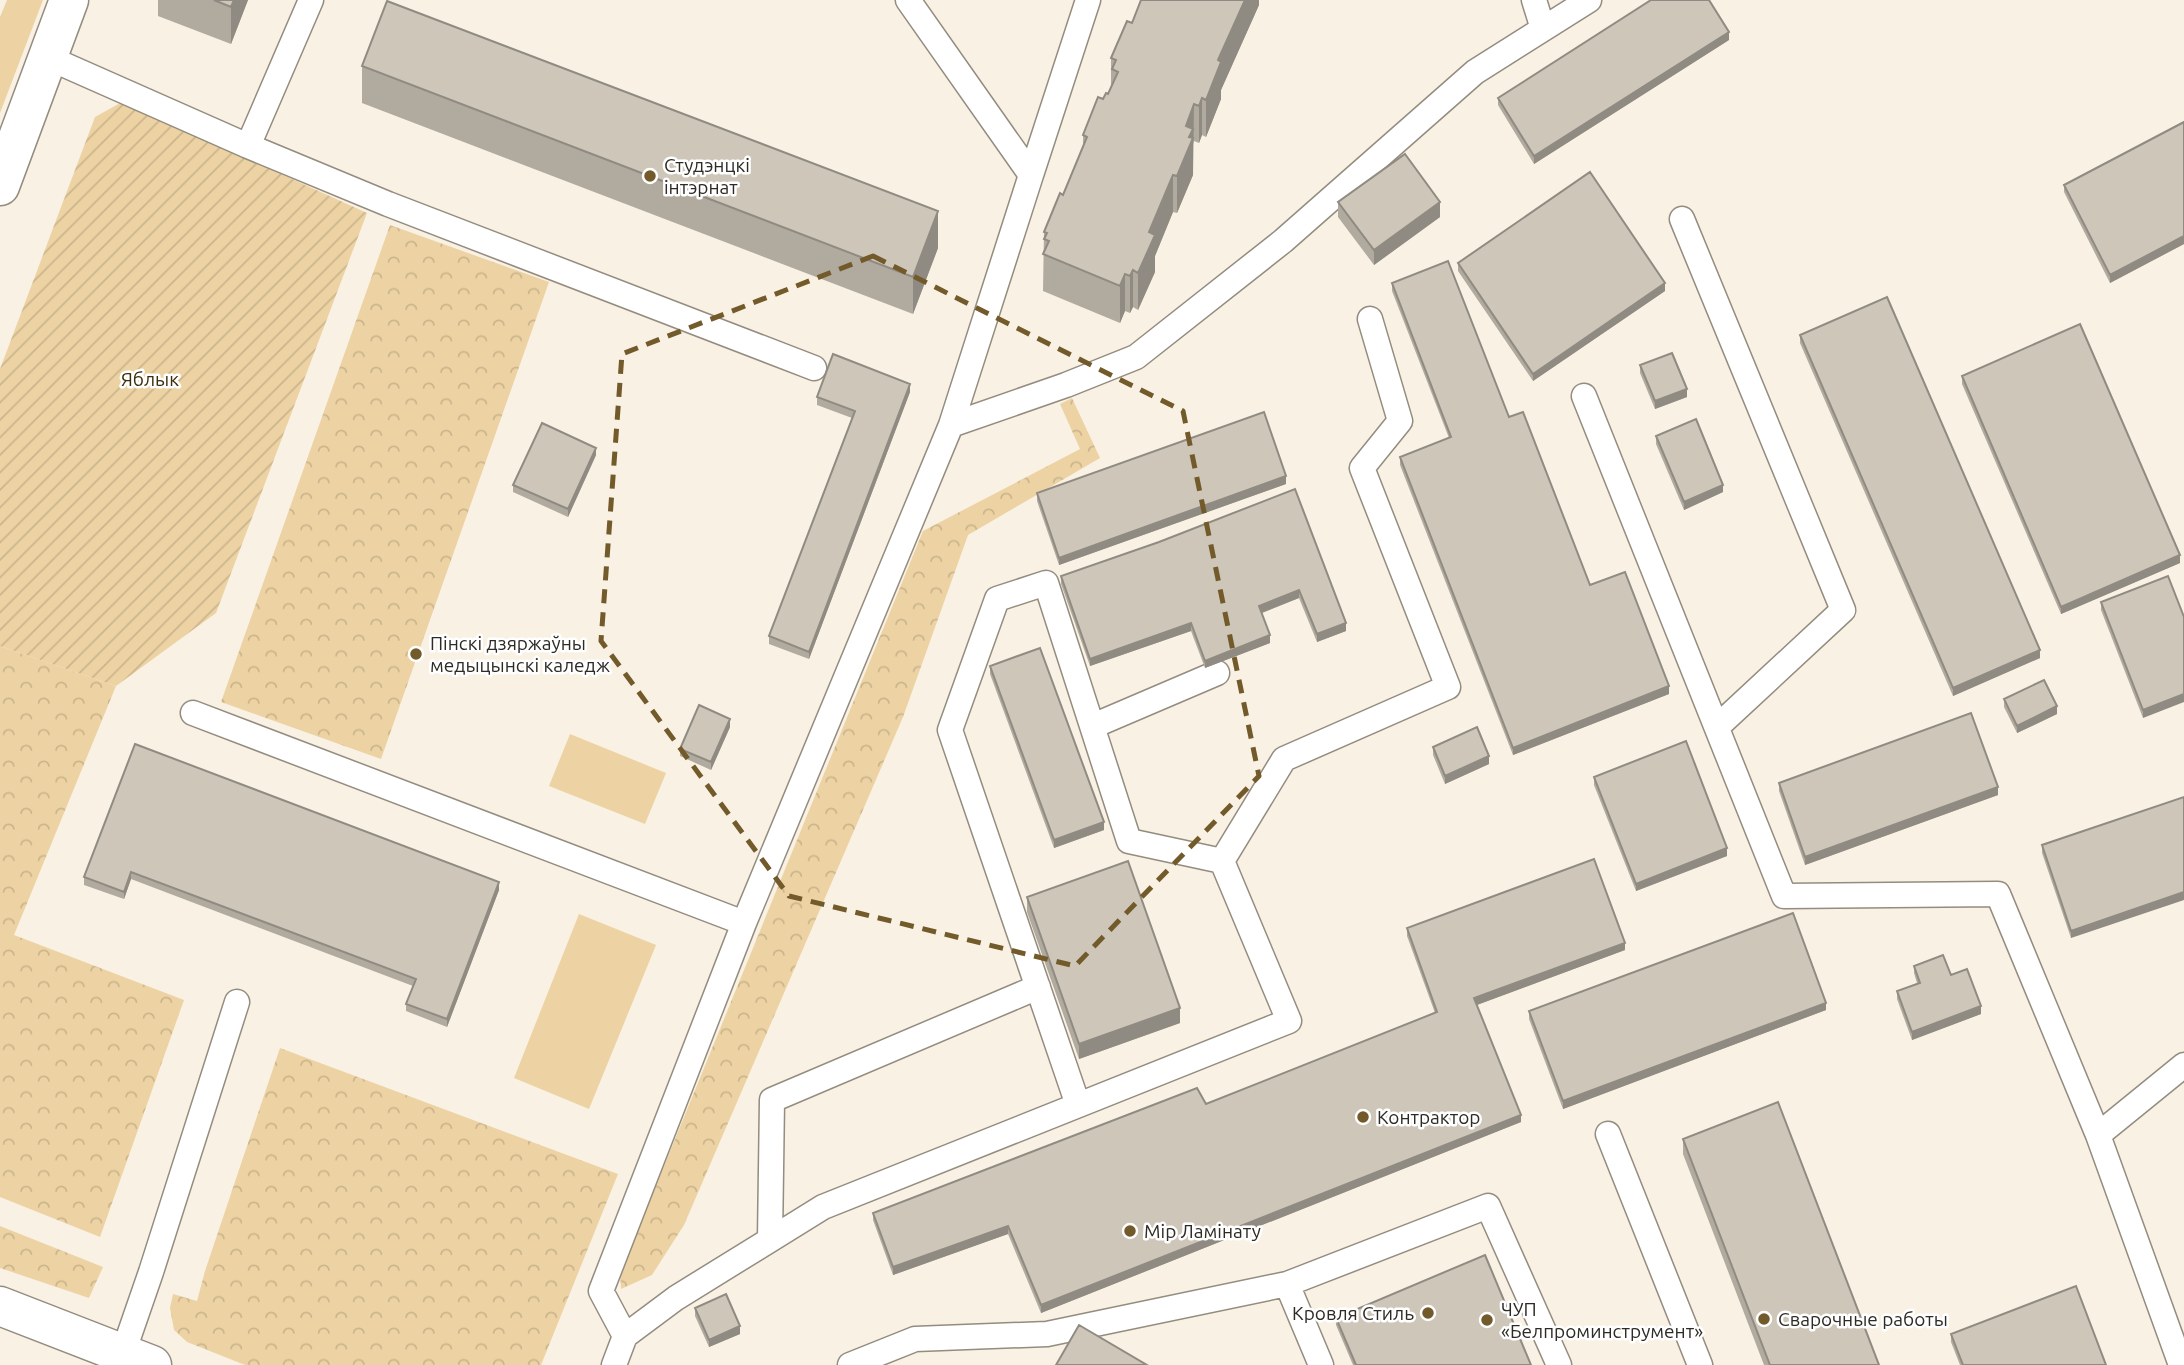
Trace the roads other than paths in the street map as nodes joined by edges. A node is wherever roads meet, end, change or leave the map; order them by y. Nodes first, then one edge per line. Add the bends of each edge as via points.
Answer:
1 (69, 0) edge
2 (311, 0) edge
3 (908, 0) edge
4 (1088, 0) edge
5 (1534, 0) edge
6 (1589, 0) edge
7 (1543, 29) junction
8 (49, 58) junction
9 (248, 146) junction
10 (1031, 175) junction
11 (0, 186) edge
12 (1682, 219) dead end
13 (1370, 319) dead end
14 (814, 369) dead end
15 (1584, 396) dead end
16 (951, 425) junction
17 (1217, 673) dead end
18 (193, 713) dead end
19 (1093, 726) junction
20 (1717, 727) junction
21 (1222, 861) junction
22 (744, 923) junction
23 (1038, 987) junction
24 (237, 1002) dead end
25 (2184, 1065) edge
26 (1078, 1105) junction
27 (1608, 1134) dead end
28 (2098, 1135) junction
29 (770, 1239) junction
30 (1287, 1284) junction
31 (0, 1306) edge
32 (625, 1336) junction
33 (137, 1359) edge
34 (614, 1365) edge
35 (850, 1365) edge
36 (1321, 1365) edge
37 (1559, 1365) edge
38 (1700, 1365) edge
39 (2180, 1365) edge

1 - 8 street
2 - 9 lane
3 - 10 lane
4 - 10 lane
5 - 7 lane
6 - 7 lane
7 - 16 lane via 1475,72 1283,241 1136,357
8 - 9 lane
8 - 11 street
9 - 14 lane
10 - 16 lane
12 - 20 lane via 1843,610
13 - 21 lane via 1400,422 1362,468 1448,687 1284,759
15 - 20 lane
16 - 22 lane
17 - 19 lane
18 - 22 lane
19 - 21 lane via 1129,841
19 - 23 lane via 1046,583 997,599 950,730
20 - 28 lane via 1784,896 1998,894
21 - 26 lane via 1289,1021
22 - 32 lane via 601,1291
23 - 26 lane
23 - 29 lane via 772,1100
24 - 33 lane via 155,1259
25 - 28 lane
26 - 29 lane via 823,1206
27 - 38 lane
28 - 39 lane
29 - 32 lane
30 - 35 lane via 1047,1334 915,1339
30 - 36 lane
30 - 37 lane via 1488,1206
31 - 33 street
32 - 34 lane

